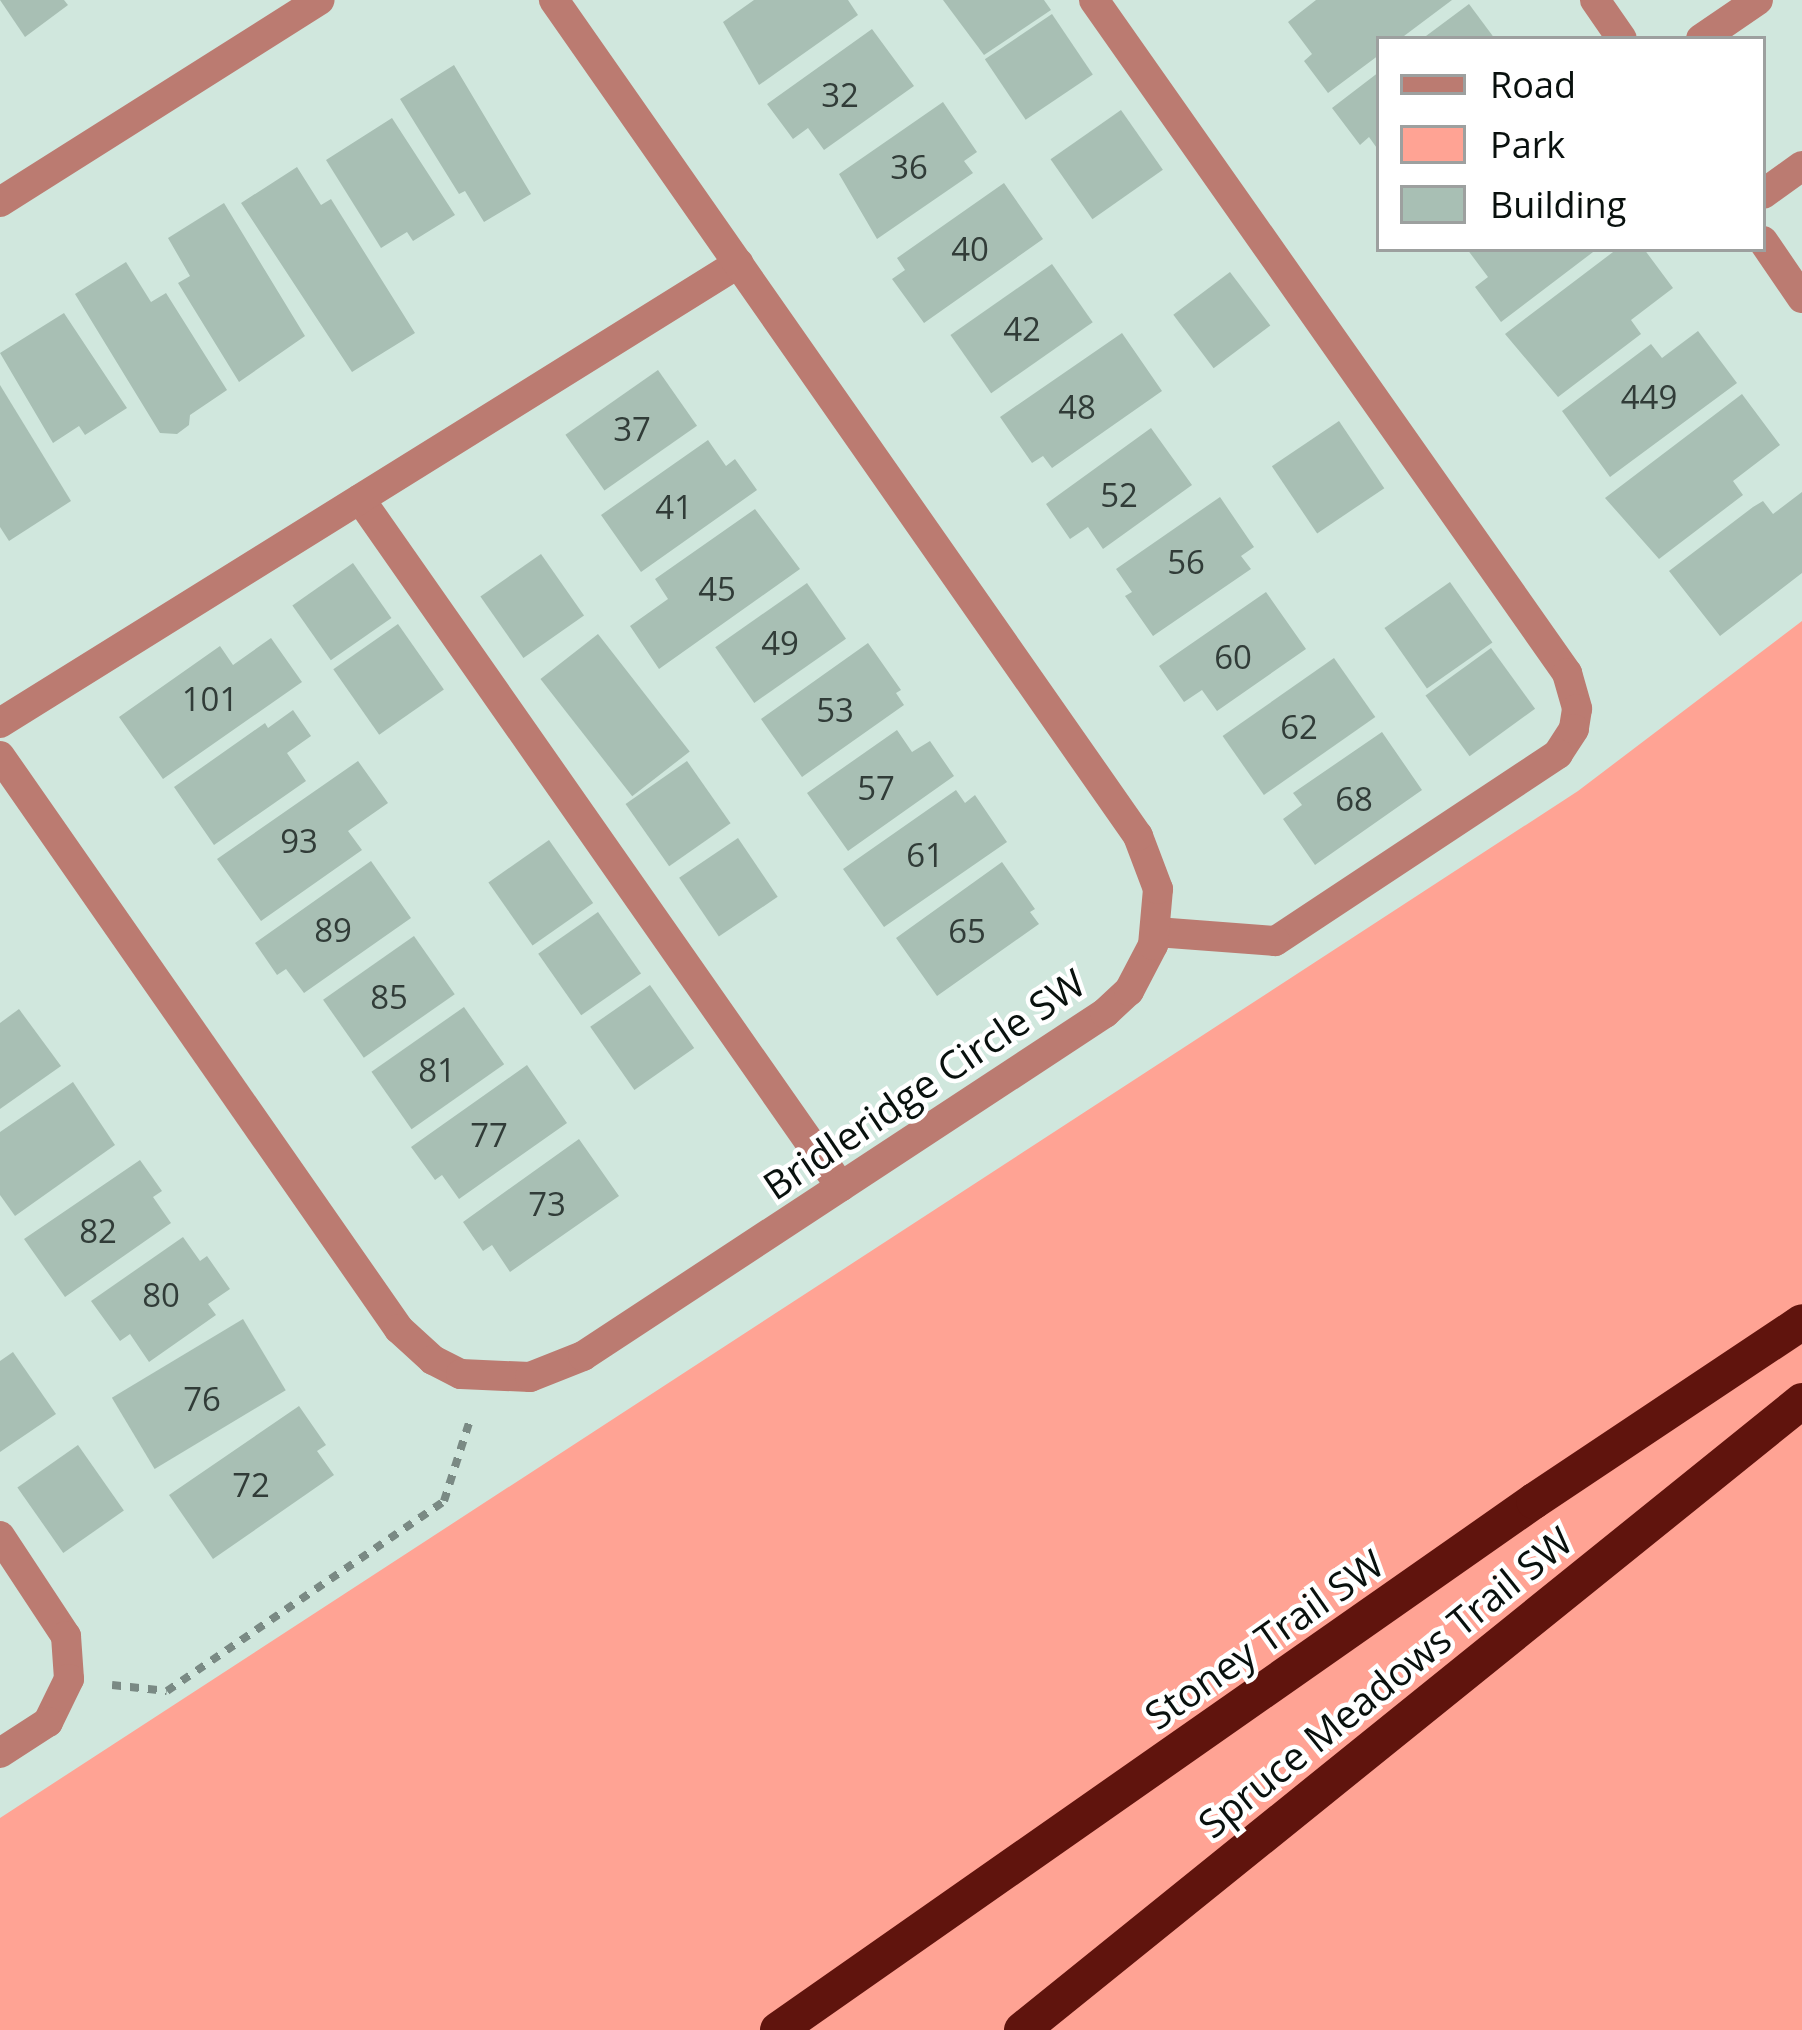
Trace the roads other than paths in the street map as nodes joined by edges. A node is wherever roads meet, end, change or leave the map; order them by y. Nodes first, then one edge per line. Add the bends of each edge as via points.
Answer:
1 (320, 0) edge
2 (554, 0) edge
3 (1094, 0) edge
4 (1595, 0) edge
5 (1759, 0) edge
6 (1620, 36) edge
7 (1705, 36) edge
8 (1802, 166) edge
9 (1766, 192) edge
10 (0, 202) edge
11 (1766, 246) edge
12 (739, 263) junction
13 (1802, 298) edge
14 (359, 499) junction
15 (0, 723) edge
16 (0, 757) edge
17 (1156, 932) junction
18 (841, 1186) junction
19 (1802, 1322) edge
20 (1802, 1401) edge
21 (0, 1536) edge
22 (0, 1753) edge
23 (778, 2030) edge
24 (1022, 2030) edge

1 - 10 street
2 - 12 street, Bridleridge Circle SW
3 - 17 street via 1567,673 1577,709 1558,754 1275,941
4 - 6 street
5 - 7 street
8 - 9 street
11 - 13 street
12 - 14 street
12 - 17 street, Bridleridge Circle SW via 1138,836 1158,889
14 - 15 street
14 - 18 street
16 - 18 street, Bridleridge Circle SW via 398,1329 433,1360 483,1378 530,1377 583,1356
17 - 18 street, Bridleridge Circle SW via 1143,970 1106,1013
19 - 23 highway, Stoney Trail SW
20 - 24 highway, Spruce Meadows Trail SW
21 - 22 street via 66,1636 69,1679 48,1722

